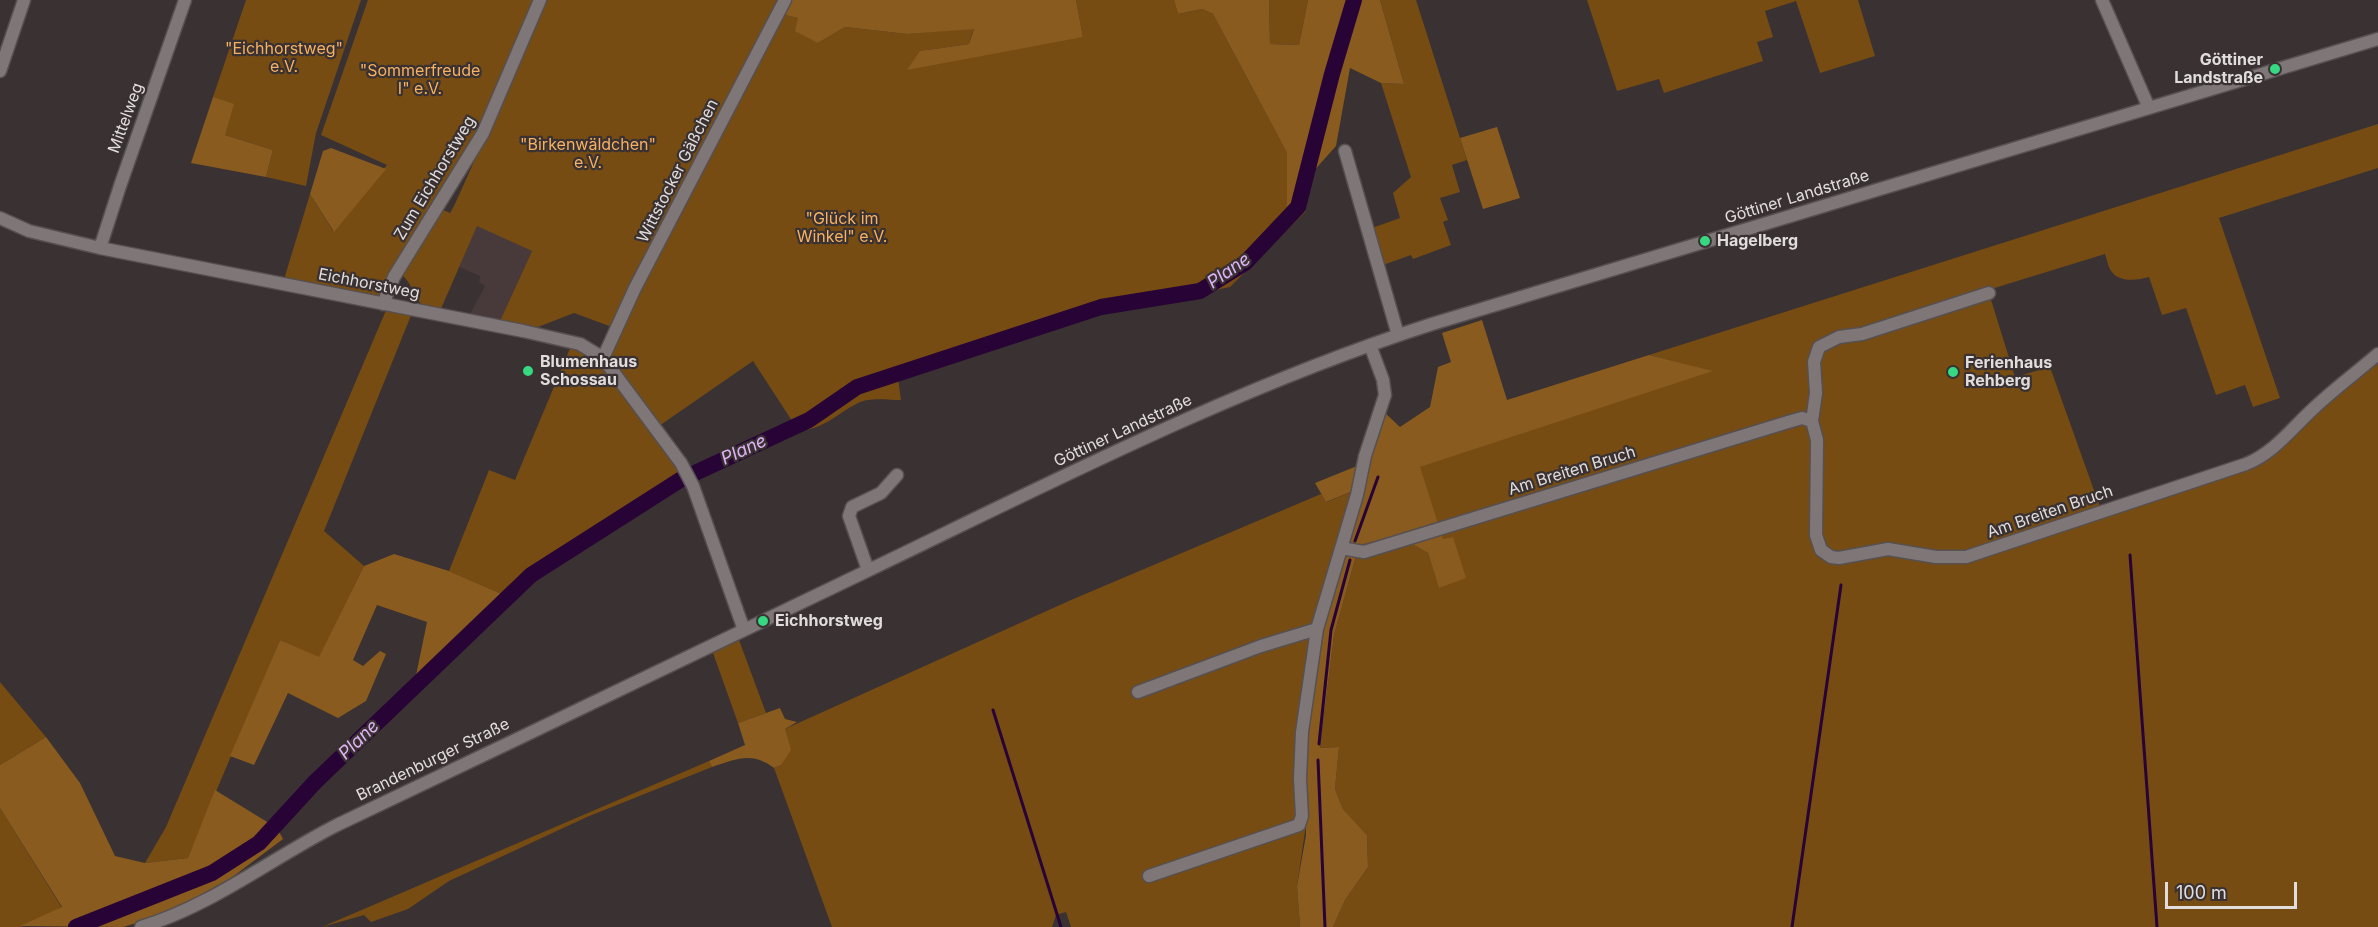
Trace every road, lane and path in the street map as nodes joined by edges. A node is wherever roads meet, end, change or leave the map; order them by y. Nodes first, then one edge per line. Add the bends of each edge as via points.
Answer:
1 (24, 0) edge
2 (185, 0) edge
3 (540, 0) edge
4 (784, 0) edge
5 (2102, 0) edge
6 (2378, 39) edge
7 (0, 71) edge
8 (2149, 108) junction
9 (1345, 151) dead end
10 (0, 218) edge
11 (100, 248) junction
12 (1989, 293) dead end
13 (383, 304) junction
14 (1398, 335) junction
15 (1370, 345) junction
16 (2378, 354) edge
17 (603, 358) junction
18 (1812, 421) junction
19 (897, 475) dead end
20 (1341, 548) junction
21 (868, 570) junction
22 (1317, 629) junction
23 (744, 630) junction
24 (1138, 692) dead end
25 (1149, 876) dead end
26 (141, 927) edge

1 - 7 street
2 - 11 street, Mittelweg
3 - 13 street, Zum Eichhorstweg via 483,133 394,277
4 - 17 street, Wittstocker Gäßchen via 635,288
5 - 8 street
6 - 8 street, Göttiner Landstraße
8 - 14 street, Göttiner Landstraße
9 - 14 street
10 - 11 street, Eichhorstweg via 29,231
11 - 13 street, Eichhorstweg
12 - 18 street, Am Breiten Bruch via 1823,343 1814,362 1816,393
13 - 17 street, Eichhorstweg via 563,339
14 - 15 street, Göttiner Landstraße
15 - 20 street via 1385,395
15 - 21 street, Göttiner Landstraße via 1197,414
16 - 18 street, Am Breiten Bruch via 2260,459 1966,557 1936,557 1888,549 1839,558 1821,550 1816,535 1817,440
17 - 23 street, Eichhorstweg via 693,486
18 - 20 street, Am Breiten Bruch via 1802,418 1788,422 1364,552
19 - 21 street via 881,493 852,507 849,516
20 - 22 street
21 - 23 street, Göttiner Landstraße
22 - 24 street
22 - 25 street via 1300,754 1299,825
23 - 26 street, Brandenburger Straße via 338,824 185,912

